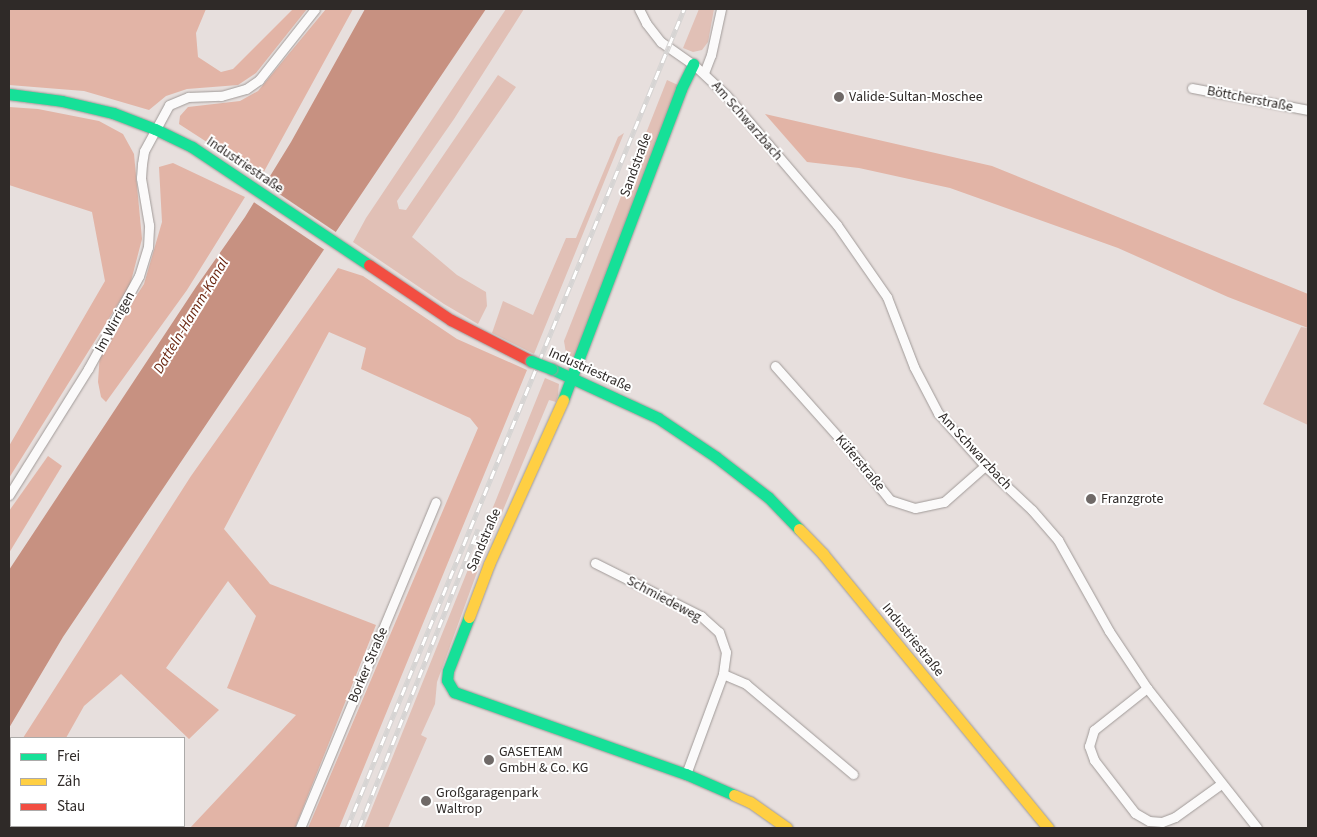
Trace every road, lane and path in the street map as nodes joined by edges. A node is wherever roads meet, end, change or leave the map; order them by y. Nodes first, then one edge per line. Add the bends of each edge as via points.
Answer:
1 (316, 9) edge
2 (639, 9) edge
3 (721, 9) edge
4 (693, 64) junction
5 (704, 73) junction
6 (1192, 88) dead end
7 (9, 94) edge
8 (1308, 110) edge
9 (155, 129) junction
10 (775, 366) dead end
11 (572, 378) junction
12 (985, 466) junction
13 (9, 495) edge
14 (436, 502) dead end
15 (595, 563) dead end
16 (723, 674) junction
17 (1147, 688) junction
18 (686, 774) junction
19 (853, 774) dead end
20 (1221, 784) junction
21 (300, 828) edge
22 (787, 828) edge
23 (1048, 828) edge
24 (1256, 828) edge

1 - 9 street, Im Wirrigen via 259,80 234,94 200,95 178,100 168,105
2 - 4 street, Am Schwarzbach via 661,42
3 - 5 street
4 - 5 street, Am Schwarzbach
4 - 11 main road, Sandstraße via 681,88
5 - 12 street, Am Schwarzbach via 837,225 887,297 914,366 938,414
6 - 8 street, Böttcherstraße
7 - 9 main road, Industriestraße via 82,105
9 - 11 main road, Industriestraße, bridge via 192,147 451,320
9 - 13 street, Im Wirrigen via 144,151 142,164 141,178 149,225 148,247 139,276 88,369
10 - 12 street, Küferstraße via 890,500 915,508 944,502
11 - 18 main road, Sandstraße via 489,564 447,680 454,692
11 - 23 main road, Industriestraße via 658,418 716,457 768,498 823,554
12 - 17 street, Am Schwarzbach via 1032,510 1058,540 1109,631
14 - 21 street, Borker Straße
15 - 16 street, Schmiedeweg via 700,616 719,632 726,652
16 - 18 street, Schmiedeweg
16 - 19 street via 746,684
17 - 20 street, Am Schwarzbach
17 - 20 street via 1094,730 1089,746 1094,760 1135,813 1149,821 1162,822 1175,817
18 - 22 main road, Sandstraße via 750,802
20 - 24 street, Am Schwarzbach

